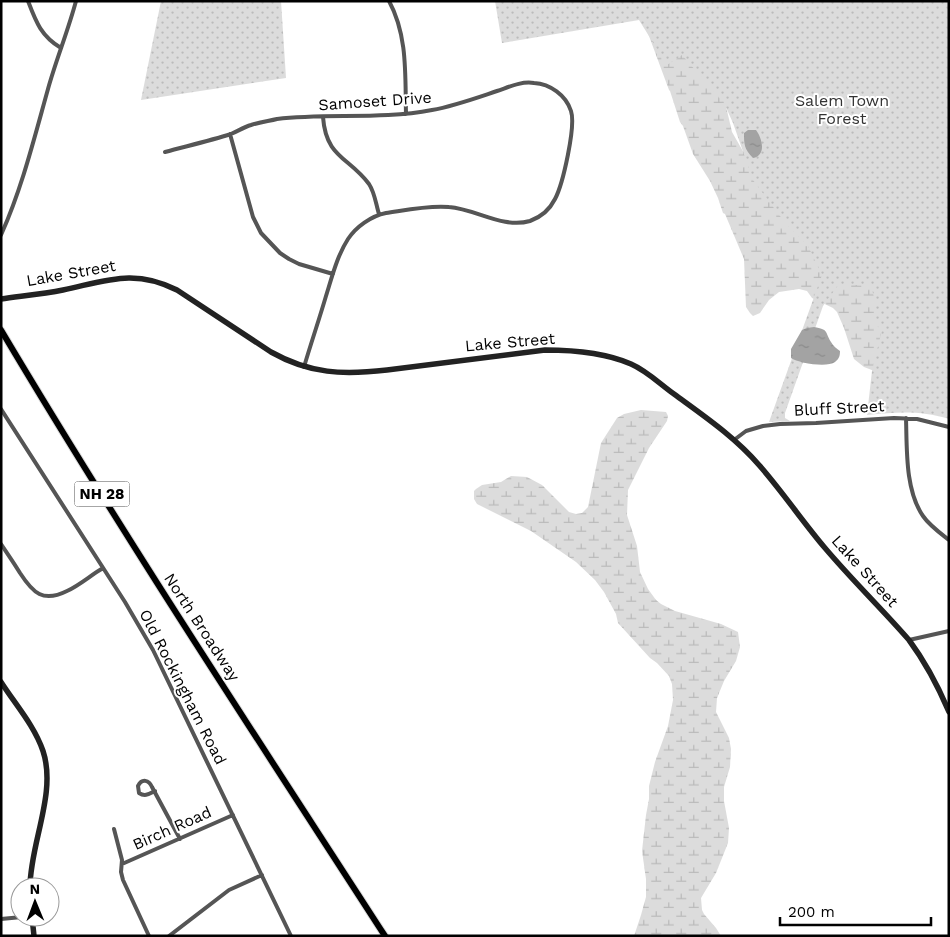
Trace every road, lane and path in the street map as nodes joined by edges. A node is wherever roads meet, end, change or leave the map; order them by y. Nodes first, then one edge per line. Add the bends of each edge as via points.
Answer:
1 (28, 1) edge
2 (76, 1) edge
3 (389, 1) edge
4 (61, 48) junction
5 (406, 114) junction
6 (323, 117) junction
7 (230, 134) junction
8 (165, 152) dead end
9 (379, 214) junction
10 (1, 236) edge
11 (333, 274) junction
12 (1, 299) edge
13 (1, 330) edge
14 (304, 367) junction
15 (1, 409) edge
16 (3, 415) edge
17 (906, 418) junction
18 (949, 427) edge
19 (734, 440) junction
20 (949, 540) edge
21 (1, 544) edge
22 (103, 568) junction
23 (949, 631) edge
24 (909, 640) junction
25 (1, 682) edge
26 (949, 712) edge
27 (155, 791) junction
28 (232, 815) junction
29 (114, 829) dead end
30 (180, 838) junction
31 (122, 864) junction
32 (262, 875) junction
33 (31, 877) edge
34 (149, 936) edge
35 (169, 936) edge
36 (291, 936) edge
37 (385, 936) edge

1 - 4 street via 41,31
2 - 4 street
3 - 5 street via 402,37
4 - 10 street via 22,180
5 - 6 street, Samoset Drive
5 - 9 street, Samoset Drive via 444,108 520,84 532,82 549,87 559,93 572,112 572,135 562,181 550,208 530,221 512,223 450,206
6 - 7 street, Samoset Drive via 263,122
6 - 9 street via 329,141 337,154 368,184
7 - 8 street, Samoset Drive
7 - 11 street via 253,217 261,233 289,259
9 - 11 street, Samoset Drive via 349,237
11 - 14 street, Samoset Drive
12 - 14 street, Lake Street via 114,278 147,279 176,290 271,352
13 - 37 main road, North Broadway / NH 28 via 163,592
14 - 19 street, Lake Street via 334,372 378,371 545,350 603,356 631,364 647,373
15 - 16 street, Old Rockingham Road
16 - 22 street, Old Rockingham Road
17 - 18 street, Bluff Street
17 - 19 street, Bluff Street via 768,425 746,431
17 - 20 street via 909,474 914,497 924,518
19 - 24 street, Lake Street via 758,464 840,566
21 - 22 street via 30,588 45,596 67,591
22 - 28 street, Old Rockingham Road via 153,650
23 - 24 street
24 - 26 street, Lake Street via 931,673
25 - 33 street via 35,734 46,762 45,794
27 - 27 street via 148,781 138,786 143,795
27 - 30 street
28 - 30 street, Birch Road
28 - 32 street, Old Rockingham Road
29 - 31 street
30 - 31 street, Birch Road
31 - 34 street via 123,880
32 - 35 street via 229,890
32 - 36 street, Old Rockingham Road

